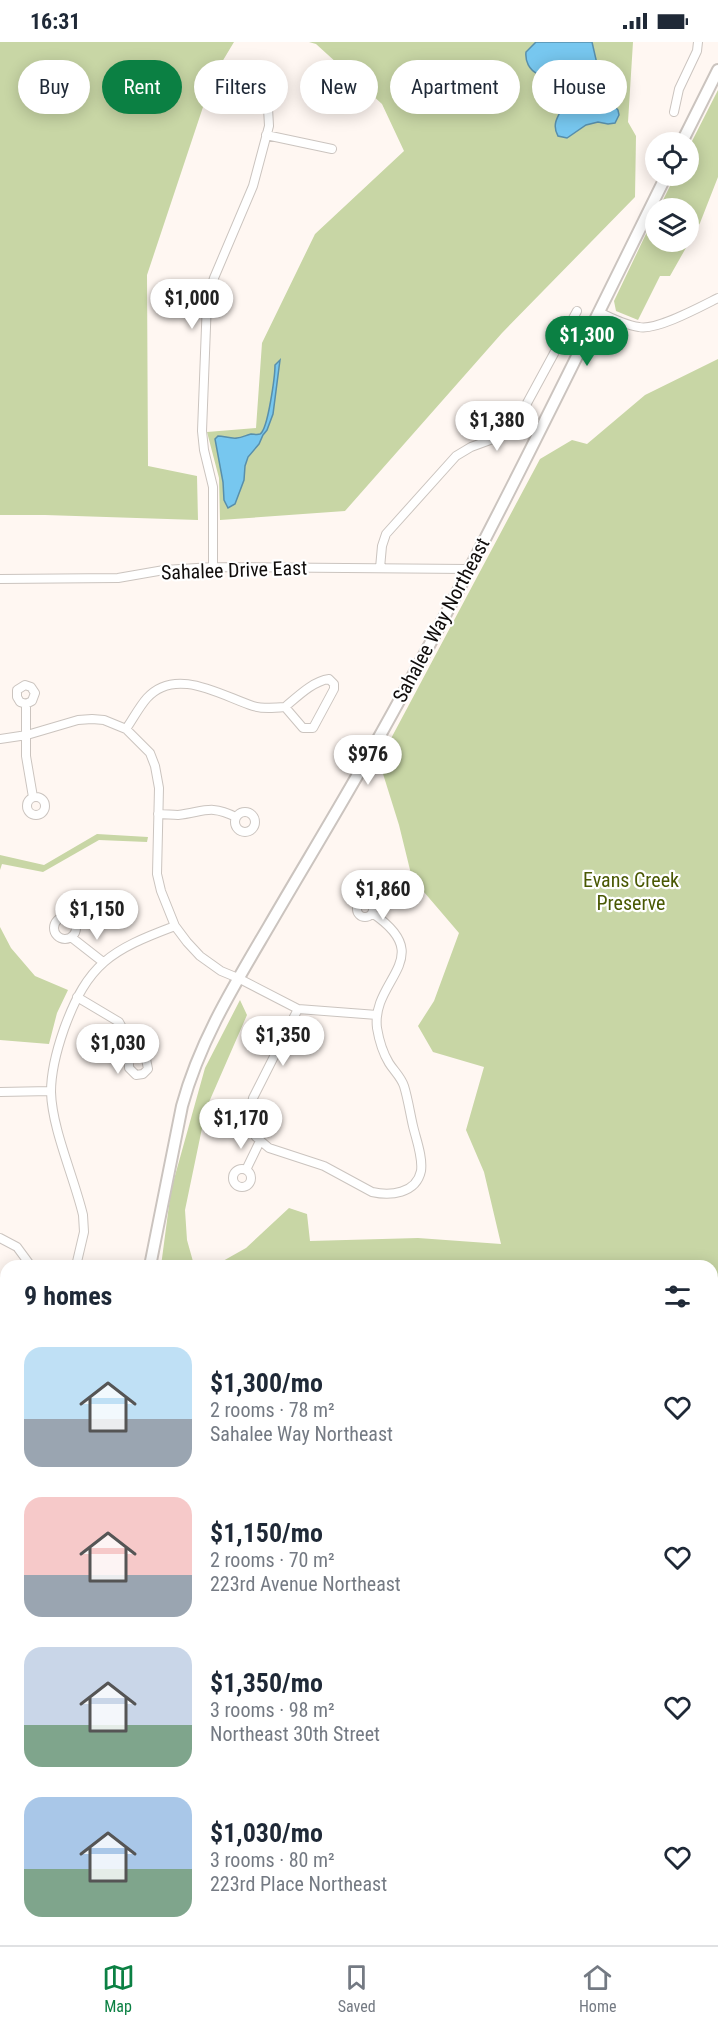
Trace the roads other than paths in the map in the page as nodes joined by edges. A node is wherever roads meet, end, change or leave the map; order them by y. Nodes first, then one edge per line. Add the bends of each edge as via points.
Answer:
1 (698, 42) edge
2 (718, 70) edge
3 (674, 112) dead end
4 (268, 114) edge
5 (687, 132) edge
6 (266, 135) junction
7 (333, 149) dead end
8 (661, 186) edge
9 (718, 298) edge
10 (577, 311) dead end
11 (598, 312) junction
12 (213, 567) junction
13 (380, 568) junction
14 (468, 569) junction
15 (0, 579) edge
16 (26, 704) dead end
17 (285, 707) junction
18 (126, 729) junction
19 (27, 735) junction
20 (0, 740) edge
21 (33, 797) dead end
22 (158, 814) junction
23 (236, 817) dead end
24 (372, 913) dead end
25 (175, 926) junction
26 (71, 937) dead end
27 (102, 962) junction
28 (238, 978) junction
29 (77, 997) junction
30 (298, 1009) junction
31 (377, 1015) junction
32 (134, 1056) dead end
33 (51, 1091) junction
34 (0, 1092) edge
35 (260, 1141) junction
36 (246, 1170) dead end
37 (0, 1238) edge
38 (27, 1260) edge
39 (77, 1260) edge
40 (151, 1260) edge

1 - 3 street
2 - 5 main road
4 - 6 street
6 - 7 street
6 - 12 street via 253,186 207,301 202,431 213,487
8 - 11 main road, Sahalee Way Northeast
9 - 11 street via 647,328
10 - 13 street via 517,419 501,436 456,456 386,534
11 - 14 main road, Sahalee Way Northeast
12 - 13 street, Sahalee Drive East
12 - 15 street, Sahalee Drive East via 118,578
13 - 14 street, Sahalee Drive East
14 - 28 main road, Sahalee Way Northeast via 419,666
16 - 19 street
17 - 17 street via 303,728 313,728 334,684 329,679 317,683
17 - 18 street via 254,706 200,685 174,685 147,698
18 - 19 street via 92,719
18 - 22 street via 150,753 155,766
19 - 20 street
19 - 21 street
22 - 23 street via 210,809
22 - 25 street via 157,874
24 - 31 street via 394,931 402,948 400,967
25 - 27 street via 137,940
25 - 28 street via 200,956
26 - 27 street
27 - 29 street
28 - 30 street
28 - 40 main road, Sahalee Way Northeast via 203,1042 189,1081
29 - 32 street via 118,1022
29 - 33 street via 54,1060
30 - 31 street
30 - 35 street via 253,1098 249,1120
31 - 35 street via 379,1037 404,1086 418,1147 421,1172 409,1189 372,1192 324,1166 269,1148
33 - 34 street
33 - 39 street via 83,1215 84,1232
35 - 36 street
37 - 38 street via 17,1247

